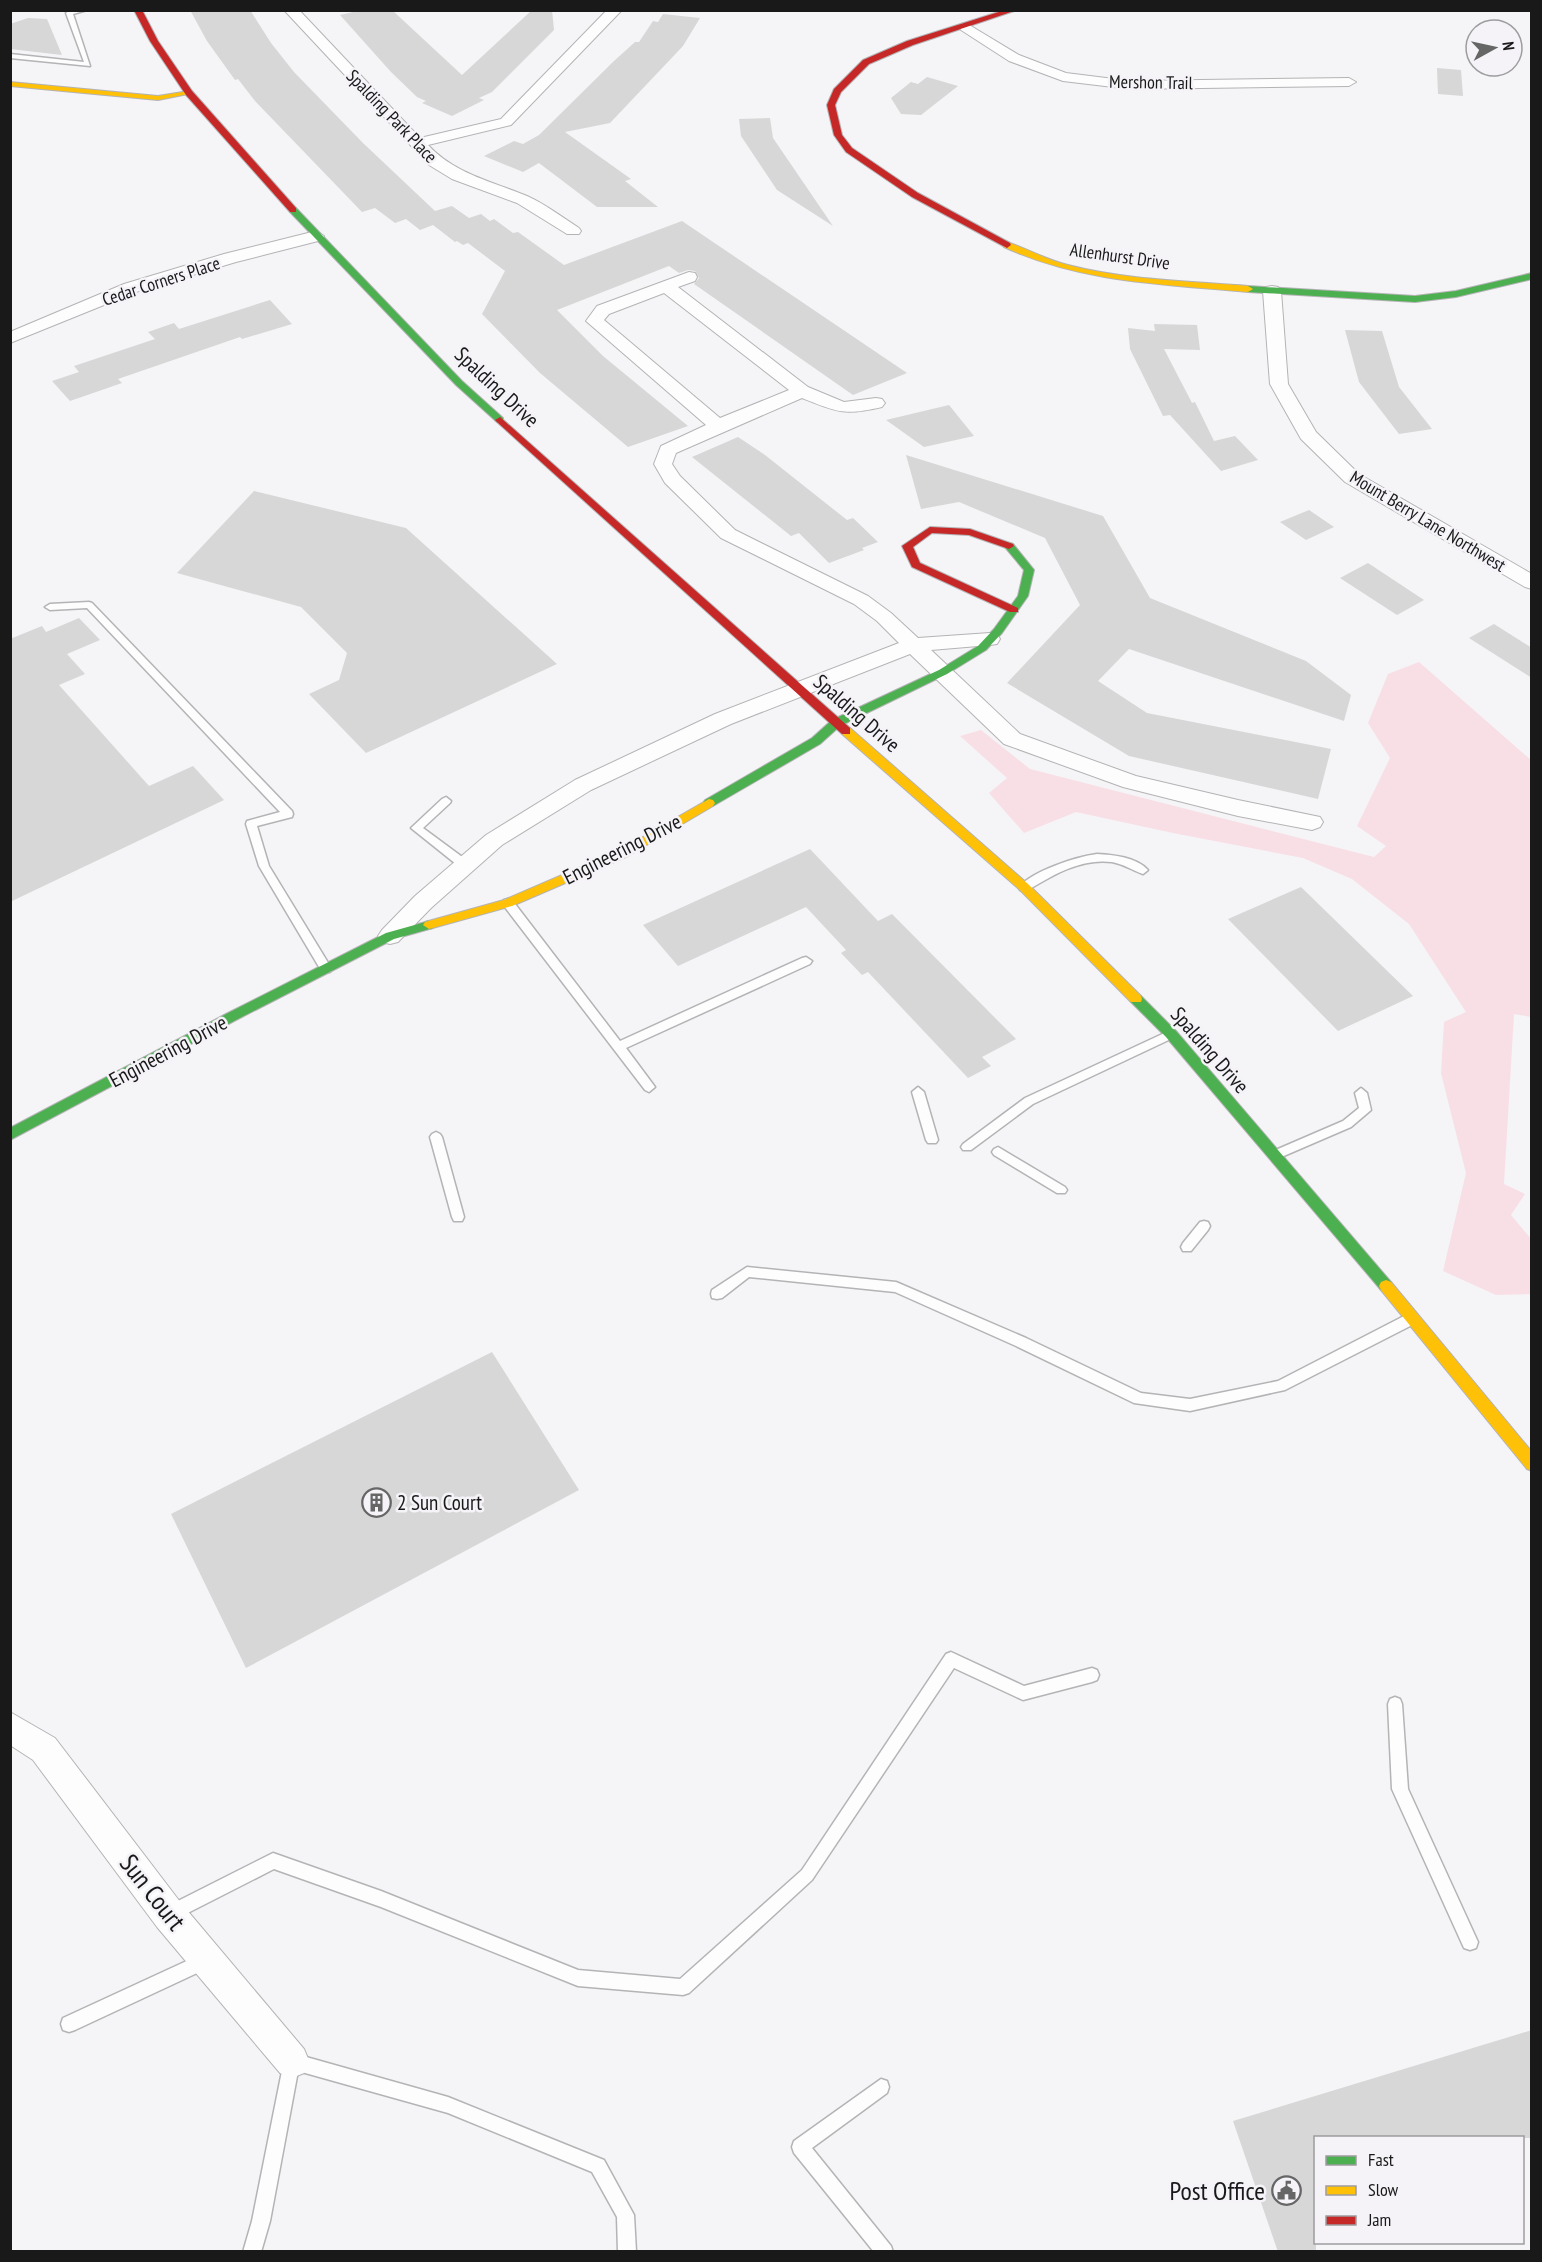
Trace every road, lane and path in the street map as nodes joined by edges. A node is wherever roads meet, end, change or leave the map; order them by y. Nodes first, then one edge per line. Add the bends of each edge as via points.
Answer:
1 (84, 10) edge
2 (138, 10) edge
3 (291, 10) edge
4 (615, 10) edge
5 (1014, 10) edge
6 (966, 27) junction
7 (10, 56) edge
8 (1349, 82) dead end
9 (10, 84) edge
10 (189, 93) junction
11 (417, 143) junction
12 (573, 231) dead end
13 (316, 236) junction
14 (1532, 276) edge
15 (689, 277) dead end
16 (667, 287) junction
17 (1272, 291) junction
18 (10, 338) edge
19 (802, 391) junction
20 (876, 403) dead end
21 (718, 426) junction
22 (1532, 584) edge
23 (50, 607) dead end
24 (1014, 610) junction
25 (990, 639) junction
26 (913, 645) junction
27 (944, 672) junction
28 (799, 690) junction
29 (836, 723) junction
30 (446, 801) dead end
31 (1312, 822) dead end
32 (465, 865) junction
33 (1143, 870) dead end
34 (1024, 887) junction
35 (508, 903) junction
36 (390, 936) junction
37 (806, 961) dead end
38 (326, 969) junction
39 (1171, 1034) junction
40 (618, 1047) junction
41 (649, 1087) dead end
42 (918, 1092) dead end
43 (1361, 1093) dead end
44 (10, 1135) edge
45 (436, 1137) dead end
46 (932, 1140) dead end
47 (967, 1147) dead end
48 (998, 1152) dead end
49 (1273, 1156) junction
50 (1061, 1190) dead end
51 (458, 1217) dead end
52 (1204, 1226) dead end
53 (1188, 1247) dead end
54 (717, 1294) dead end
55 (1413, 1318) junction
56 (1532, 1464) edge
57 (1092, 1675) dead end
58 (1395, 1704) dead end
59 (10, 1727) edge
60 (169, 1915) junction
61 (1470, 1942) dead end
62 (207, 1960) junction
63 (69, 2024) dead end
64 (292, 2061) junction
65 (881, 2087) dead end
66 (252, 2252) edge
67 (627, 2252) edge
68 (885, 2252) edge

1 - 7 lane via 69,13 88,65
2 - 10 street, Spalding Drive
3 - 11 street, Spalding Park Place
4 - 11 street via 506,122
5 - 6 street, Allenhurst Drive
6 - 8 street, Mershon Trail via 1014,58 1063,77 1130,85
6 - 17 street, Allenhurst Drive via 910,43 866,62 837,91 831,105 833,120 849,150 915,195 1024,254 1102,275
9 - 10 street via 158,98
10 - 13 street, Spalding Drive
11 - 12 street, Spalding Park Place via 435,162 458,176 523,200
13 - 18 street, Cedar Corners Place via 130,288
13 - 28 street, Spalding Drive via 459,383
14 - 17 street, Allenhurst Drive via 1456,294 1415,299
15 - 16 street
16 - 19 street
16 - 21 street via 603,310 595,321
17 - 22 street, Mount Berry Lane Northwest via 1279,384 1308,435 1352,478
19 - 20 street via 842,408
19 - 21 street
21 - 26 street via 668,450 663,464 672,479 728,534 861,600
23 - 38 lane via 89,605 288,814 251,824 264,866
24 - 24 street, Engineering Drive via 1023,596 1029,570 1012,547 970,532 930,530 907,546 916,566
24 - 25 street, Engineering Drive
25 - 26 street, Engineering Drive
25 - 27 street, Engineering Drive
26 - 27 street
26 - 28 street, Engineering Drive
27 - 29 street, Engineering Drive
27 - 31 street via 1012,739 1131,782
28 - 29 street, Spalding Drive
28 - 32 street, Engineering Drive via 723,719 583,785 494,840
29 - 34 street, Spalding Drive
29 - 35 street, Engineering Drive via 816,741 624,852
30 - 32 lane via 416,828
32 - 36 street, Engineering Drive
33 - 34 lane via 1126,860 1101,856 1074,862
34 - 39 street, Spalding Drive
35 - 36 street, Engineering Drive
35 - 40 lane
36 - 38 street, Engineering Drive
37 - 40 lane
38 - 44 street, Engineering Drive
39 - 47 lane via 1029,1101
39 - 49 street, Spalding Drive
40 - 41 lane
42 - 46 lane
43 - 49 lane via 1365,1110 1347,1124
45 - 51 lane
48 - 50 lane
49 - 55 street, Spalding Drive
52 - 53 lane
54 - 55 lane via 747,1272 896,1287 1139,1399 1190,1405 1280,1386
55 - 56 street, Spalding Drive
57 - 60 lane via 1023,1694 951,1659 807,1875 683,1987 578,1978 381,1899 273,1861
58 - 61 lane via 1400,1789
59 - 60 street, Sun Court via 44,1749
60 - 62 street, Sun Court
62 - 63 lane
62 - 64 street, Sun Court
64 - 66 lane
64 - 67 lane via 448,2105 598,2166 625,2215
65 - 68 lane via 800,2147

